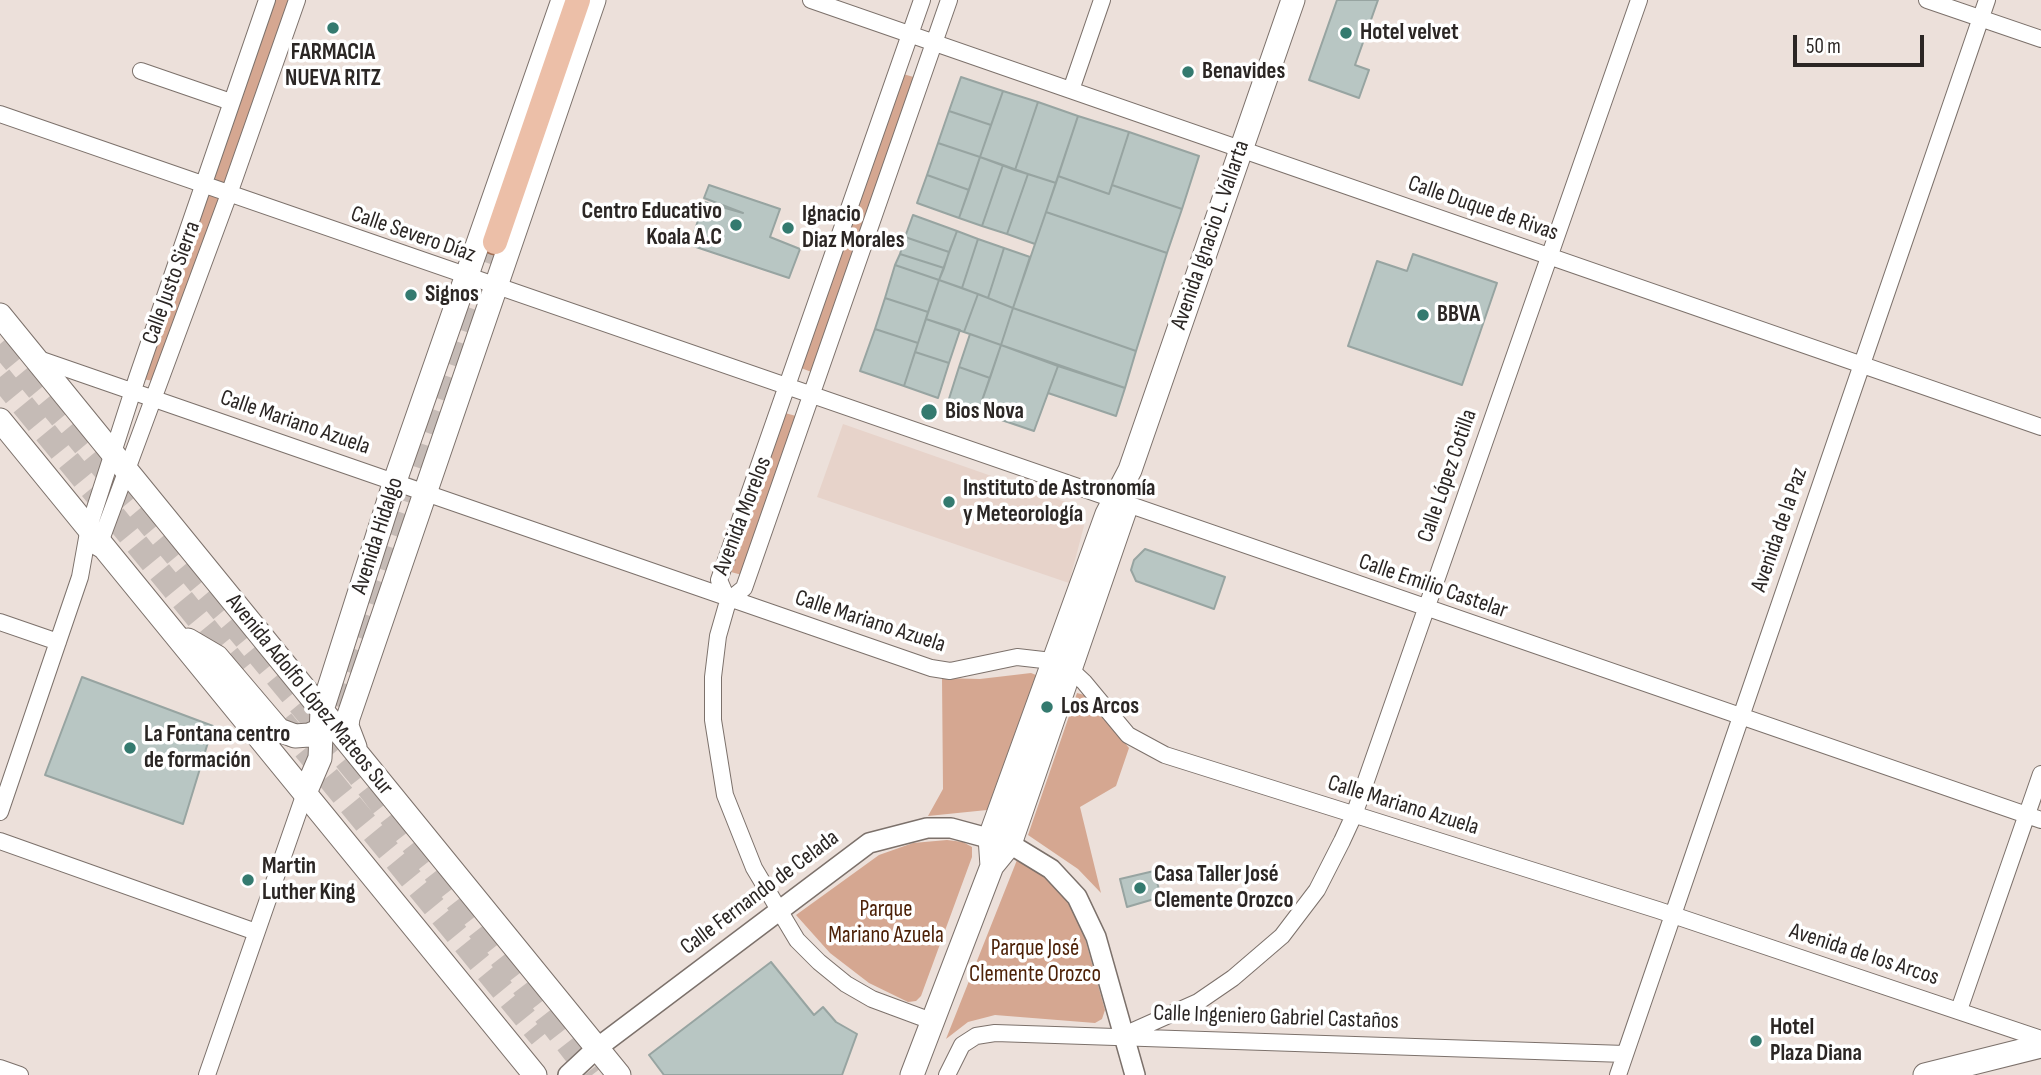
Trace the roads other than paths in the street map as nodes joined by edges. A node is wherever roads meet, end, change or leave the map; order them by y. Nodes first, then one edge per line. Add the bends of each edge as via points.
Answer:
1 (267, 0) edge
2 (297, 0) edge
3 (563, 0) edge
4 (578, 0) edge
5 (594, 0) edge
6 (811, 0) edge
7 (922, 0) edge
8 (949, 0) edge
9 (1102, 0) edge
10 (1293, 0) edge
11 (1639, 0) edge
12 (1927, 0) edge
13 (1987, 0) edge
14 (1981, 19) junction
15 (910, 34) junction
16 (2041, 39) edge
17 (934, 43) junction
18 (141, 71) dead end
19 (1071, 90) junction
20 (231, 102) junction
21 (0, 114) edge
22 (1241, 149) junction
23 (202, 185) junction
24 (229, 194) junction
25 (495, 242) tunnel mouth
26 (1549, 256) junction
27 (466, 277) junction
28 (496, 288) junction
29 (0, 315) edge
30 (34, 357) junction
31 (1861, 365) junction
32 (786, 388) junction
33 (132, 393) junction
34 (810, 397) junction
35 (152, 399) junction
36 (0, 420) edge
37 (2041, 427) edge
38 (120, 462) junction
39 (395, 481) junction
40 (426, 492) junction
41 (1119, 503) junction
42 (95, 535) junction
43 (728, 601) junction
44 (1426, 609) junction
45 (0, 622) edge
46 (173, 631) junction
47 (58, 642) junction
48 (1061, 665) junction
49 (1739, 716) junction
50 (322, 720) junction
51 (357, 753) junction
52 (2041, 774) edge
53 (304, 793) junction
54 (0, 812) edge
55 (1354, 815) junction
56 (2034, 818) edge
57 (0, 841) edge
58 (1000, 841) junction
59 (777, 911) junction
60 (1672, 915) junction
61 (256, 932) junction
62 (1959, 1010) junction
63 (934, 1022) junction
64 (1124, 1035) junction
65 (2041, 1039) edge
66 (2041, 1046) edge
67 (597, 1048) junction
68 (1625, 1054) junction
69 (0, 1068) edge
70 (20, 1075) edge
71 (207, 1075) edge
72 (535, 1075) edge
73 (568, 1075) edge
74 (619, 1075) edge
75 (912, 1075) edge
76 (947, 1075) edge
77 (1135, 1075) edge
78 (1618, 1075) edge
79 (1925, 1075) edge

1 - 20 street, Calle Justo Sierra
2 - 24 street, Calle Justo Sierra
3 - 27 main road, Avenida Hidalgo
4 - 25 main road
5 - 28 main road, Avenida Hidalgo
6 - 15 street, Calle Duque de Rivas
7 - 15 street, Avenida Morelos
8 - 17 street, Avenida Morelos
9 - 19 street
10 - 22 main road, Avenida Ignacio L. Vallarta
11 - 26 street, Calle López Cotilla
12 - 14 street
13 - 14 street, Avenida de la Paz
14 - 16 street
14 - 31 street, Avenida de la Paz
15 - 17 street, Calle Duque de Rivas
15 - 32 street, Avenida Morelos
17 - 19 street, Calle Duque de Rivas
17 - 34 street, Avenida Morelos
18 - 20 street
19 - 22 street, Calle Duque de Rivas
20 - 23 street, Calle Justo Sierra
21 - 23 street, Calle Severo Díaz
22 - 26 street, Calle Duque de Rivas
22 - 41 main road, Avenida Ignacio L. Vallarta
23 - 24 street, Calle Severo Díaz
23 - 33 street, Calle Justo Sierra
24 - 27 street, Calle Severo Díaz
24 - 35 street, Calle Justo Sierra
26 - 31 street, Calle Duque de Rivas
26 - 44 street, Calle López Cotilla
27 - 28 street, Calle Severo Díaz
27 - 39 main road, Avenida Hidalgo
28 - 32 street, Calle Severo Díaz
28 - 40 main road, Avenida Hidalgo
29 - 30 main road, Avenida Adolfo López Mateos Sur
30 - 33 street, Calle Mariano Azuela
30 - 38 main road, Avenida Adolfo López Mateos Sur
31 - 37 street, Calle Duque de Rivas
31 - 49 street, Avenida de la Paz
32 - 34 street, Calle Severo Díaz
32 - 43 street, Avenida Morelos via 719,580
33 - 35 street, Calle Mariano Azuela
33 - 38 street, Calle Justo Sierra
34 - 41 street, Calle Emilio Castelar
34 - 43 street, Avenida Morelos via 744,588
35 - 38 street, Calle Justo Sierra
35 - 39 street, Calle Mariano Azuela
36 - 42 main road
38 - 42 street, Calle Justo Sierra
38 - 50 main road, Avenida Adolfo López Mateos Sur
39 - 40 street, Calle Mariano Azuela
39 - 50 main road, Avenida Hidalgo
40 - 43 street, Calle Mariano Azuela
40 - 51 main road, Avenida Hidalgo via 348,718
41 - 44 street, Calle Emilio Castelar
41 - 48 main road, Avenida Ignacio L. Vallarta
42 - 46 main road
42 - 47 street, Calle Justo Sierra
43 - 48 street, Calle Mariano Azuela via 931,668 950,671 1017,657
43 - 59 street via 713,677 717,757 738,833
44 - 49 street, Calle Emilio Castelar
44 - 55 street, Calle López Cotilla
45 - 47 street
46 - 50 main road via 217,657 279,730 309,735
46 - 53 main road
47 - 54 street, Calle Justo Sierra
48 - 55 street, Calle Mariano Azuela via 1144,746
48 - 58 main road, Avenida Ignacio L. Vallarta
49 - 56 street, Calle Emilio Castelar
49 - 60 street, Avenida de la Paz
50 - 51 main road, Avenida Adolfo López Mateos Sur
50 - 53 main road, Avenida Hidalgo via 320,758
51 - 67 main road, Avenida Adolfo López Mateos Sur
52 - 56 street
53 - 61 street, Avenida Hidalgo
53 - 72 main road
55 - 60 street, Calle Mariano Azuela
55 - 64 street, Calle López Cotilla via 1317,890 1282,936 1198,1002
56 - 62 street
57 - 61 street
58 - 59 street, Calle Fernando de Celada via 951,828 928,828 869,843
58 - 63 main road, Avenida Ignacio L. Vallarta
58 - 64 street, Calle Fernando de Celada via 1051,869 1077,897 1096,937
59 - 63 street via 797,940 846,984
59 - 67 street, Calle Fernando de Celada
60 - 62 street, Avenida de los Arcos
60 - 68 street, Avenida de la Paz
61 - 71 street, Avenida Hidalgo
62 - 65 street, Avenida de los Arcos
63 - 75 main road, Avenida Ignacio L. Vallarta
64 - 68 street, Calle Ingeniero Gabriel Castaños
64 - 76 street, Calle Ingeniero Gabriel Castaños via 976,1036 962,1045
64 - 77 street, Calle Fernando de Celada
66 - 79 main road
67 - 73 street, Calle Fernando de Celada
67 - 74 main road, Avenida Adolfo López Mateos Sur
68 - 78 street, Avenida de la Paz
69 - 70 street

